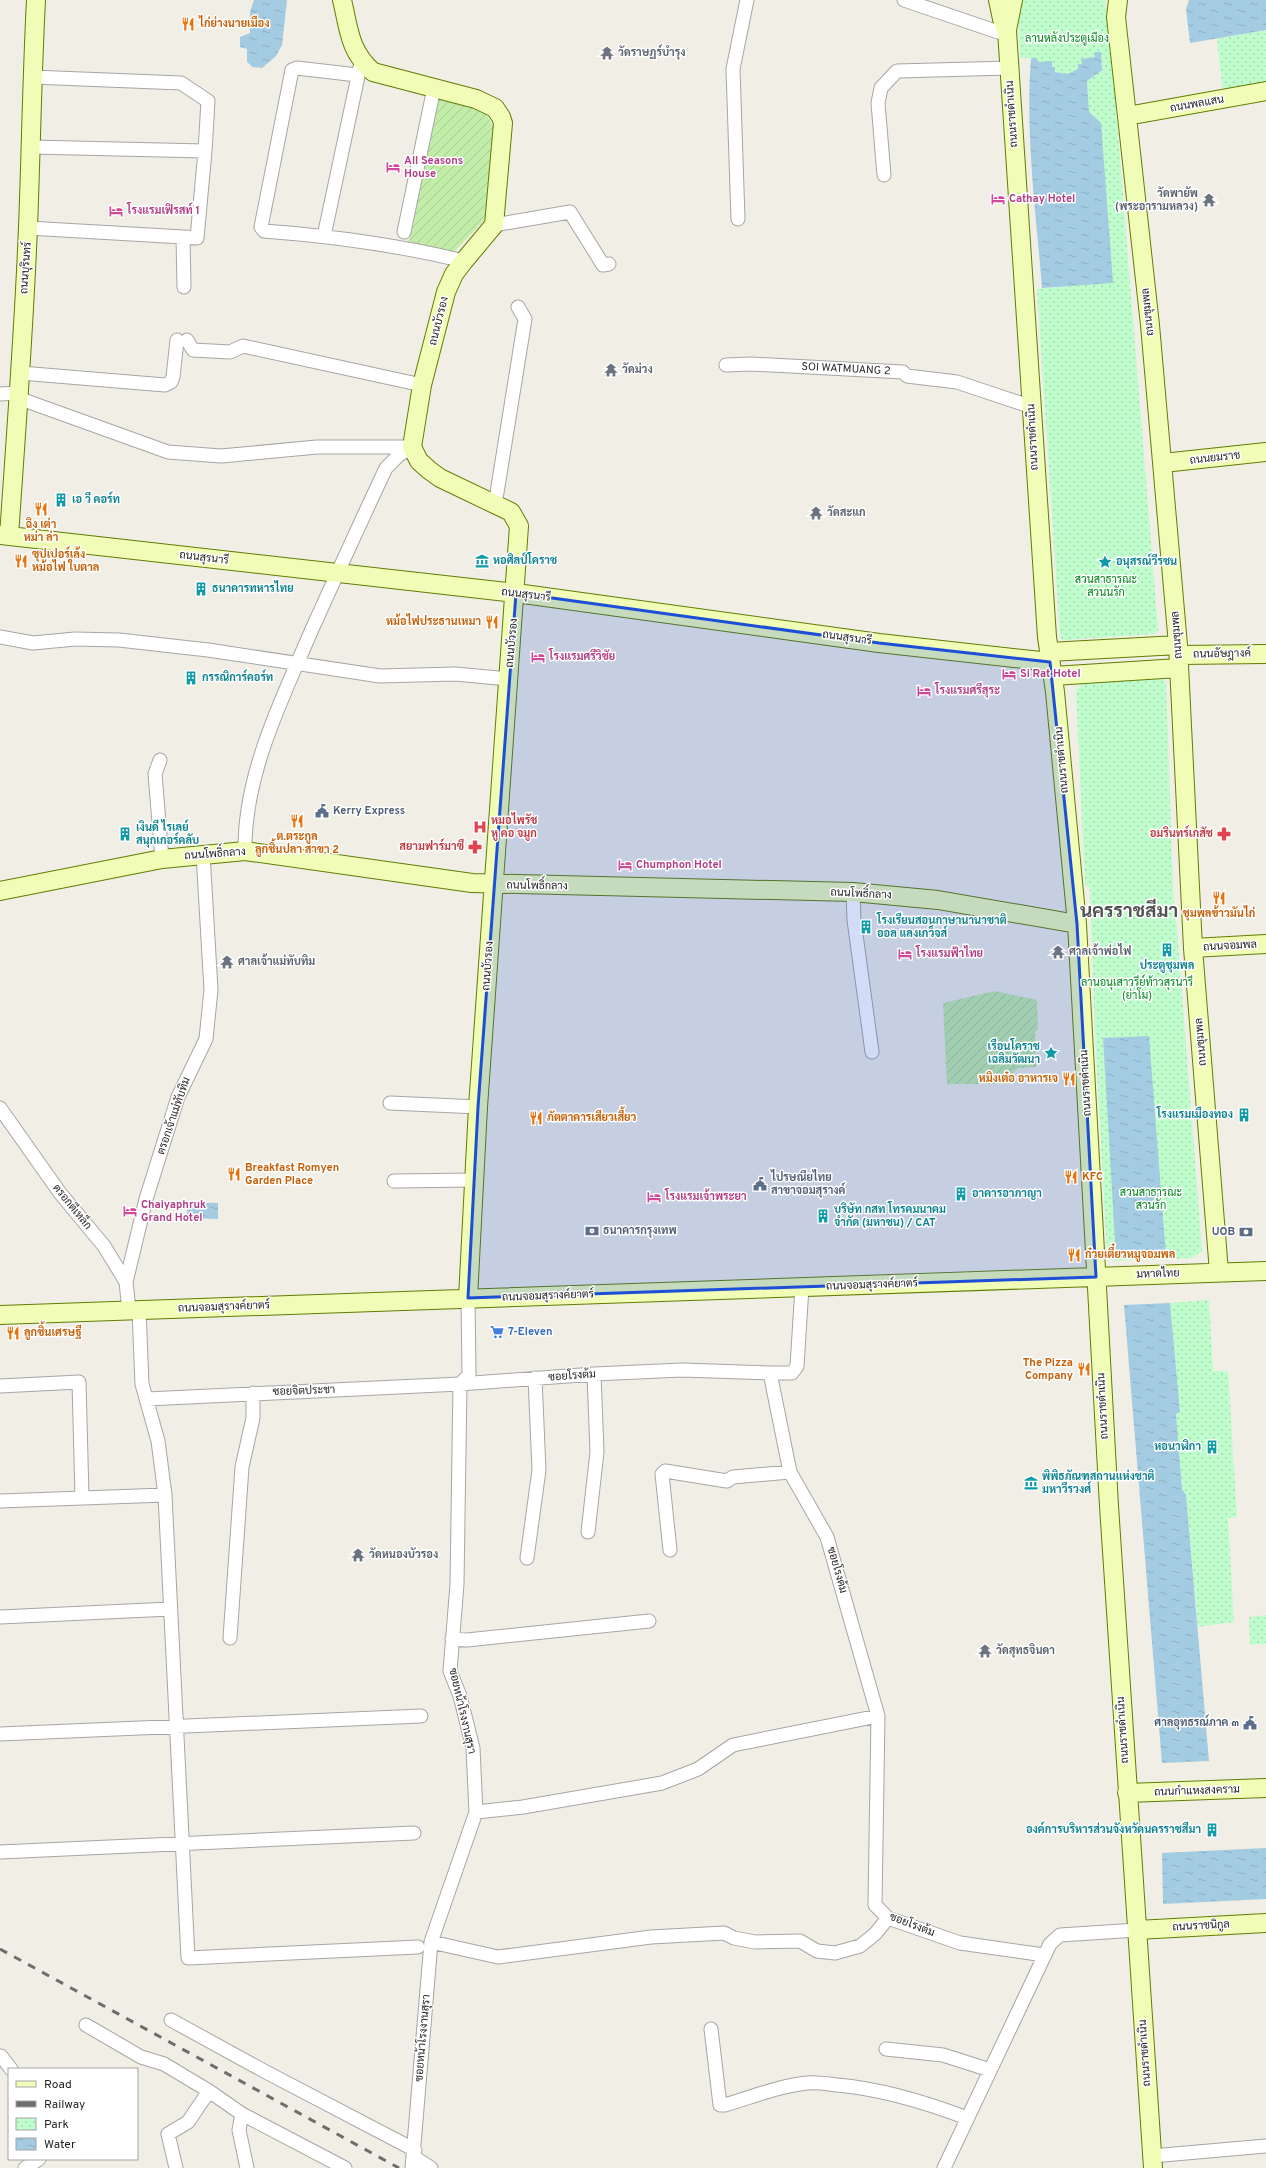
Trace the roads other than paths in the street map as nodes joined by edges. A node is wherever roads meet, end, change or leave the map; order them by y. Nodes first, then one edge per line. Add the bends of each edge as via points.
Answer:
1 (36, 0) edge
2 (342, 0) edge
3 (747, 0) edge
4 (904, 0) edge
5 (998, 0) edge
6 (1005, 0) edge
7 (1013, 0) edge
8 (1115, 4) edge
9 (1007, 33) junction
10 (359, 68) junction
11 (1010, 68) junction
12 (32, 77) junction
13 (434, 88) junction
14 (1266, 91) edge
15 (1127, 116) junction
16 (31, 147) junction
17 (205, 152) junction
18 (884, 175) dead end
19 (738, 219) dead end
20 (494, 225) junction
21 (28, 228) junction
22 (404, 232) dead end
23 (324, 236) junction
24 (183, 237) junction
25 (464, 261) junction
26 (609, 264) dead end
27 (184, 287) dead end
28 (518, 307) dead end
29 (726, 365) dead end
30 (21, 373) junction
31 (422, 385) junction
32 (0, 394) edge
33 (18, 396) junction
34 (1032, 407) junction
35 (412, 447) junction
36 (1266, 452) edge
37 (1163, 463) junction
38 (495, 504) junction
39 (4, 535) edge
40 (338, 573) junction
41 (516, 593) junction
42 (0, 637) edge
43 (1266, 654) edge
44 (1179, 656) junction
45 (1051, 663) junction
46 (297, 664) junction
47 (509, 679) junction
48 (160, 760) dead end
49 (245, 851) junction
50 (203, 854) junction
51 (162, 859) junction
52 (493, 885) junction
53 (0, 891) edge
54 (853, 892) junction
55 (1077, 924) junction
56 (1266, 944) edge
57 (1193, 948) junction
58 (872, 1052) dead end
59 (390, 1103) dead end
60 (478, 1107) junction
61 (0, 1108) edge
62 (475, 1180) junction
63 (394, 1181) dead end
64 (1266, 1271) edge
65 (1219, 1272) junction
66 (1096, 1277) junction
67 (126, 1282) junction
68 (802, 1287) junction
69 (468, 1298) junction
70 (134, 1310) junction
71 (0, 1315) edge
72 (770, 1373) junction
73 (594, 1374) junction
74 (535, 1378) junction
75 (460, 1384) junction
76 (0, 1386) edge
77 (253, 1393) junction
78 (147, 1399) junction
79 (790, 1472) junction
80 (165, 1494) junction
81 (82, 1497) junction
82 (0, 1501) edge
83 (588, 1532) dead end
84 (670, 1550) dead end
85 (527, 1558) dead end
86 (170, 1609) junction
87 (0, 1617) edge
88 (649, 1621) dead end
89 (230, 1638) dead end
90 (452, 1639) junction
91 (421, 1716) dead end
92 (878, 1716) junction
93 (177, 1726) junction
94 (0, 1734) edge
95 (1266, 1788) edge
96 (1127, 1793) junction
97 (476, 1812) junction
98 (414, 1833) dead end
99 (183, 1843) junction
100 (0, 1852) edge
101 (888, 1918) junction
102 (1266, 1923) edge
103 (1137, 1930) junction
104 (431, 1942) junction
105 (418, 1947) dead end
106 (1044, 1955) junction
107 (171, 2020) dead end
108 (86, 2025) dead end
109 (711, 2029) dead end
110 (886, 2049) dead end
111 (0, 2055) edge
112 (10, 2068) edge
113 (990, 2070) junction
114 (209, 2091) junction
115 (242, 2114) junction
116 (967, 2118) junction
117 (1266, 2146) edge
118 (413, 2158) edge
119 (37, 2160) edge
120 (1153, 2162) edge
121 (25, 2168) edge
122 (176, 2168) edge
123 (247, 2168) edge
124 (345, 2168) edge
125 (431, 2168) edge
126 (944, 2168) edge

1 - 12 main road, ถนนบุรินทร์
2 - 10 main road
3 - 19 street via 733,69
4 - 9 street
5 - 9 main road, ถนนราชดำเนิน
6 - 9 main road
7 - 9 main road
8 - 15 main road, ถนนชุมพล
9 - 11 main road, ถนนราชดำเนิน
10 - 13 main road
10 - 23 street
10 - 23 street via 292,70 261,227 264,231
11 - 18 street via 897,71 882,88 878,103
11 - 34 main road, ถนนราชดำเนิน
12 - 16 main road, ถนนบุรินทร์
12 - 17 street via 181,83 208,101
13 - 20 main road via 476,99 494,108 501,117
13 - 22 street
14 - 15 main road, ถนนพลแสน
15 - 37 main road, ถนนชุมพล
16 - 17 street
16 - 21 main road, ถนนบุรินทร์
17 - 24 street via 197,238
20 - 25 main road, ถนนบัวรอง
20 - 26 street via 570,212 604,265
21 - 24 street
21 - 30 main road, ถนนบุรินทร์
23 - 25 street
24 - 27 street
25 - 31 main road, ถนนบัวรอง via 454,274 446,292
28 - 38 street via 525,319
29 - 34 street, SOI WATMUANG 2 via 903,372 907,376 957,382
30 - 31 street via 165,385 171,382 173,377 182,340 193,350 230,352 243,346
30 - 33 main road, ถนนบุรินทร์
31 - 35 main road, ถนนบัวรอง
32 - 33 street
33 - 35 street via 168,452 221,456 317,447
33 - 39 main road, ถนนบุรินทร์
34 - 45 main road, ถนนราชดำเนิน
35 - 38 main road, ถนนบัวรอง via 419,461 440,478
35 - 40 street via 399,454 386,468
36 - 37 main road, ถนนยมราช
37 - 44 main road, ถนนชุมพล
38 - 41 main road, ถนนบัวรอง via 511,512 519,526
39 - 40 main road, ถนนสุรนารี
40 - 41 main road, ถนนสุรนารี
40 - 46 street
41 - 45 main road, ถนนสุรนารี via 879,643
41 - 47 main road, ถนนบัวรอง
42 - 46 street via 33,643 75,639 119,640
43 - 44 main road, ถนนอัษฎางค์
44 - 45 main road
44 - 45 main road
44 - 57 main road, ถนนชุมพล
45 - 55 main road, ถนนราชดำเนิน
46 - 47 street via 380,676 455,674
46 - 49 street via 251,790 246,813
47 - 52 main road, ถนนบัวรอง
48 - 51 street via 155,774
49 - 50 main road, ถนนโพธิ์กลาง
49 - 52 main road, ถนนโพธิ์กลาง
50 - 51 main road, ถนนโพธิ์กลาง
50 - 67 street, ตรอกเจ้าแม่ทับทิม via 211,990 206,1039 178,1097 146,1199
51 - 53 main road, ถนนโพธิ์กลาง
52 - 54 main road, ถนนโพธิ์กลาง
52 - 60 main road, ถนนบัวรอง
54 - 55 main road, ถนนโพธิ์กลาง via 938,900
54 - 58 street via 854,920
55 - 66 main road, ถนนราชดำเนิน
56 - 57 main road, ถนนจอมพล
57 - 65 main road, ถนนชุมพล
59 - 60 street
60 - 62 main road, ถนนบัวรอง
61 - 67 street, ตรอกตีเหล็ก via 60,1193 104,1246
62 - 63 street
62 - 69 main road, ถนนบัวรอง
64 - 65 main road, มหาดไทย
65 - 66 main road, มหาดไทย
66 - 68 main road, ถนนจอมสุรางค์ยาตร์
66 - 96 main road, ถนนราชดำเนิน
67 - 70 street, ตรอกตีเหล็ก
68 - 69 main road, ถนนจอมสุรางค์ยาตร์
68 - 72 street via 797,1366 792,1373
69 - 70 main road, ถนนจอมสุรางค์ยาตร์
69 - 75 street via 470,1375
70 - 71 main road, ถนนจอมสุรางค์ยาตร์
70 - 78 street, ตรอกตีเหล็ก via 141,1373
72 - 73 street, ซอยโรงต้ม via 682,1370
72 - 79 street, ซอยโรงต้ม
73 - 74 street, ซอยโรงต้ม
73 - 83 street via 597,1452
74 - 75 street, ซอยโรงต้ม
74 - 85 street via 539,1470
75 - 77 street, ซอยจิตประชา
75 - 90 street, ซอยหน้าโรงงานสุรา via 457,1584
76 - 81 street via 79,1382
77 - 78 street, ซอยจิตประชา
77 - 89 street via 253,1418 242,1467
78 - 80 street, ตรอกตีเหล็ก via 158,1441
79 - 84 street via 732,1477 727,1481 665,1471 662,1474
79 - 92 street, ซอยโรงต้ม via 827,1537
80 - 81 street
80 - 86 street, ตรอกตีเหล็ก
81 - 82 street
86 - 87 street
86 - 93 street, ตรอกตีเหล็ก
88 - 90 street via 467,1640
90 - 97 street, ซอยหน้าโรงงานสุรา via 450,1671 460,1696 472,1748
91 - 93 street
92 - 97 street via 734,1745 698,1769 662,1783 523,1807
92 - 101 street, ซอยโรงต้ม via 875,1905
93 - 94 street
93 - 99 street, ตรอกตีเหล็ก
95 - 96 main road, ถนนกำแหงสงคราม
96 - 103 main road, ถนนราชดำเนิน
97 - 104 street, ซอยหน้าโรงงานสุรา
98 - 99 street
99 - 100 street
99 - 105 street, ตรอกตีเหล็ก via 188,1958
101 - 104 street via 875,1934 860,1946 835,1953 817,1951 800,1941 756,1942 734,1938 724,1932 652,1937 498,1958
101 - 106 street, ซอยโรงต้ม via 960,1942
102 - 103 main road, ถนนราชนิกูล
103 - 106 street via 1060,1935 1050,1944
103 - 120 main road, ถนนราชดำเนิน
104 - 118 street, ซอยหน้าโรงงานสุรา
106 - 113 street
107 - 118 street
108 - 114 street via 141,2057 170,2067
109 - 116 street via 720,2105 809,2082 853,2086 893,2094 926,2102
110 - 113 street via 943,2055
111 - 112 street
113 - 116 street
114 - 115 street
114 - 122 street via 188,2122 168,2134
115 - 123 street via 239,2130
115 - 124 street
116 - 126 street
117 - 120 street
118 - 125 street
119 - 121 street

